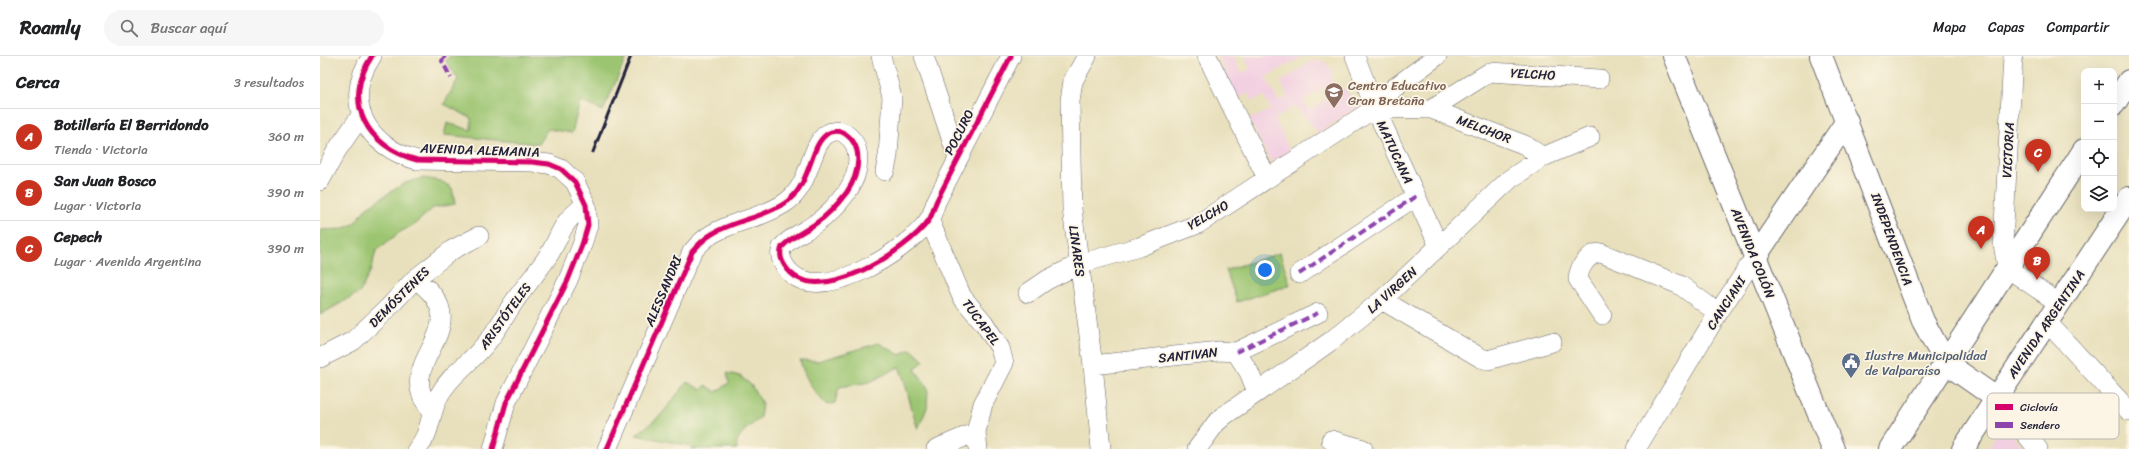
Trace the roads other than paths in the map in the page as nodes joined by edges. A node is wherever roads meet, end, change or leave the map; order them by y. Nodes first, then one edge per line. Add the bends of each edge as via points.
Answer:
1 (372, 56) edge
2 (881, 56) edge
3 (924, 56) edge
4 (1011, 56) edge
5 (1086, 56) edge
6 (1207, 56) edge
7 (1355, 56) edge
8 (1437, 56) edge
9 (1674, 56) edge
10 (1821, 56) edge
11 (2013, 56) edge
12 (1598, 79) dead end
13 (2129, 81) edge
14 (2117, 99) edge
15 (1375, 108) junction
16 (1431, 109) junction
17 (362, 114) junction
18 (1847, 121) junction
19 (1590, 137) dead end
20 (2081, 154) edge
21 (1543, 157) junction
22 (958, 159) junction
23 (885, 171) dead end
24 (1267, 178) junction
25 (320, 181) edge
26 (1416, 196) junction
27 (2129, 198) edge
28 (586, 205) junction
29 (929, 219) junction
30 (478, 236) dead end
31 (1439, 246) junction
32 (1755, 257) junction
33 (2008, 257) junction
34 (1079, 264) junction
35 (1299, 274) dead end
36 (415, 279) junction
37 (1028, 293) dead end
38 (2063, 299) junction
39 (1382, 300) junction
40 (1318, 313) dead end
41 (1718, 314) junction
42 (1602, 315) dead end
43 (2048, 323) junction
44 (1552, 342) dead end
45 (1236, 352) junction
46 (320, 358) edge
47 (1946, 363) junction
48 (1093, 365) junction
49 (1258, 392) junction
50 (1989, 393) edge
51 (1999, 393) edge
52 (2112, 393) edge
53 (2119, 400) edge
54 (433, 411) junction
55 (2129, 411) edge
56 (1987, 412) edge
57 (2030, 439) edge
58 (977, 440) edge
59 (1331, 440) dead end
60 (417, 449) edge
61 (493, 449) edge
62 (608, 449) edge
63 (936, 449) edge
64 (1101, 449) edge
65 (1197, 449) edge
66 (1363, 449) edge
67 (1636, 449) edge
68 (1833, 449) edge
69 (1890, 449) edge
70 (1963, 449) edge
71 (2038, 449) edge

1 - 17 street, AVENIDA ALEMANIA via 364,68 358,88
2 - 23 street via 892,97
3 - 22 street
4 - 22 street, POCURO
5 - 34 street, LINARES via 1073,81 1070,101 1072,208
6 - 24 street
7 - 15 street, MATUCANA
8 - 15 street, YELCHO via 1394,88
9 - 32 main road, AVENIDA COLÓN
10 - 18 main road, INDEPENDENCIA
11 - 33 street, VICTORIA
12 - 16 street, YELCHO via 1490,72
13 - 14 main road
15 - 16 street, MELCHOR
15 - 24 street, YELCHO
15 - 26 street, MATUCANA
16 - 21 street, MELCHOR via 1525,145
17 - 25 street via 337,150
17 - 28 street, AVENIDA ALEMANIA via 365,124 374,136 384,147 400,156 444,162 549,164 561,169 575,182
18 - 32 main road, CANCIANI
18 - 47 main road, INDEPENDENCIA via 1923,321
19 - 21 street, LA VIRGEN
20 - 33 main road
21 - 31 street, LA VIRGEN via 1510,178
22 - 29 street, POCURO
24 - 34 street, YELCHO via 1198,224 1139,247
26 - 31 street, MATUCANA
26 - 35 street
27 - 38 main road, AVENIDA ARGENTINA
28 - 54 street, ARISTÓTELES via 564,223 544,263 483,348 447,383
28 - 61 street, AVENIDA ALEMANIA via 588,225 582,245 568,280 506,403
29 - 58 street, TUCAPEL via 962,297 1000,348 1004,363 983,404
29 - 62 street, ALESSANDRI via 905,243 862,272 819,282 805,280 788,271 781,257 782,246 816,224 833,208 848,190 857,166 857,146 850,137 841,131 830,132 819,142 803,185 786,203 711,234 692,252
30 - 36 street, DEMÓSTENES via 452,250
31 - 39 street, LA VIRGEN
32 - 41 street, CANCIANI
32 - 68 main road, AVENIDA COLÓN
33 - 38 street
33 - 47 main road
34 - 37 street, YELCHO
34 - 48 street, LINARES
36 - 46 street, DEMÓSTENES via 353,341
36 - 54 street via 433,294 442,315 440,330 424,362 418,385 422,398
38 - 43 main road, AVENIDA ARGENTINA
39 - 44 street via 1488,360
39 - 49 street, LA VIRGEN via 1331,341
40 - 45 street
41 - 42 street via 1680,285 1601,253 1595,253 1590,255 1578,279
41 - 67 street, CANCIANI
43 - 51 main road, AVENIDA ARGENTINA
43 - 52 street
45 - 48 street, SANTIVAN via 1219,351
45 - 49 street, SANTIVAN
47 - 50 main road, INDEPENDENCIA
47 - 69 main road
48 - 64 street, LINARES
49 - 65 street, LA VIRGEN via 1216,423
53 - 55 street
54 - 60 street, ARISTÓTELES via 427,436
56 - 70 main road, AVENIDA ARGENTINA
57 - 71 street
58 - 63 street
59 - 66 street

